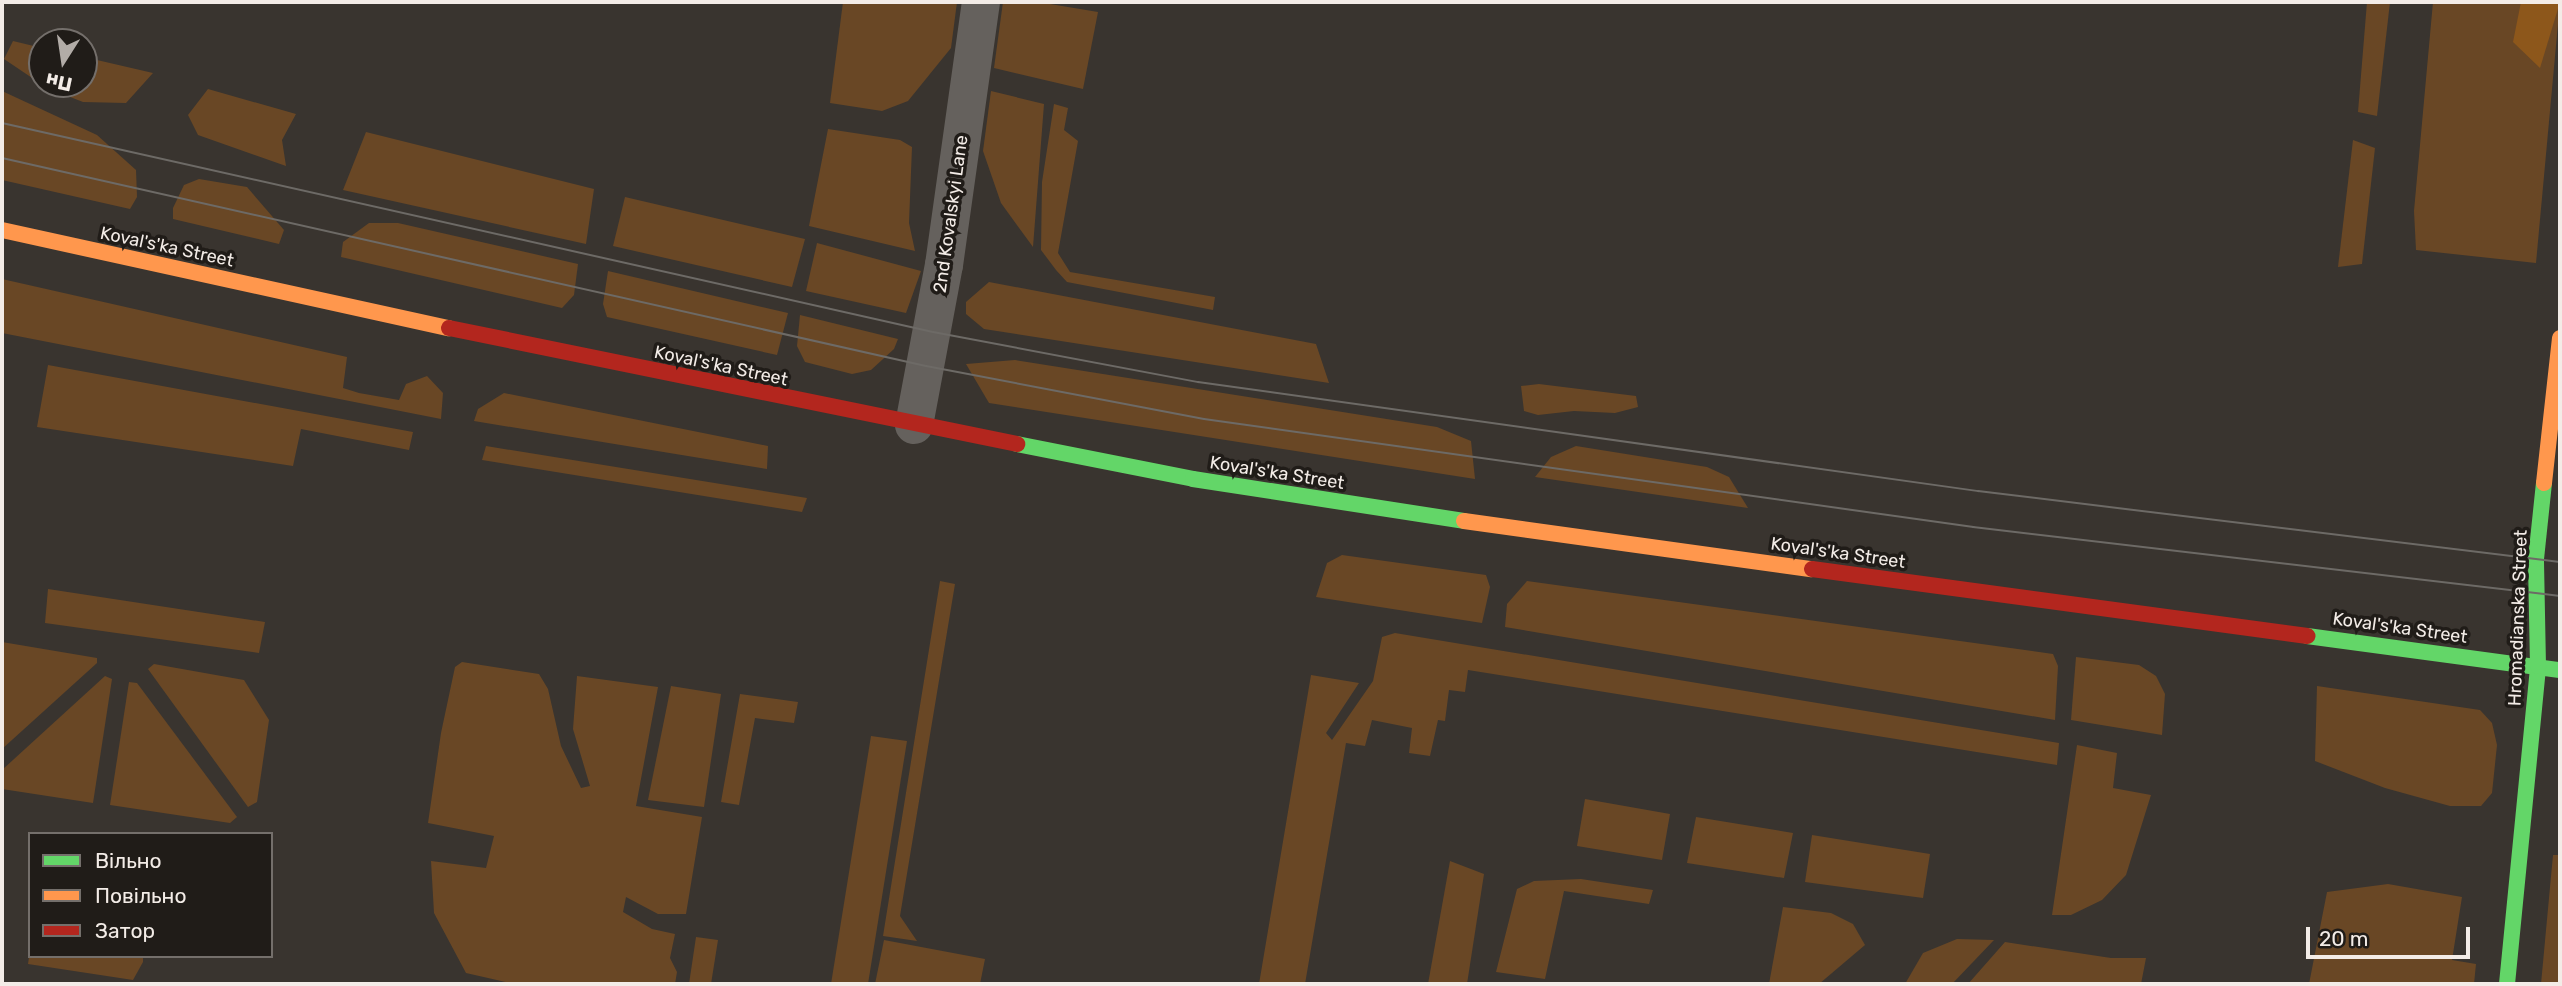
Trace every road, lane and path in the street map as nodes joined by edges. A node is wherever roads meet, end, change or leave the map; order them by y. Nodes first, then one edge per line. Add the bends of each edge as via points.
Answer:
1 (981, 2) edge
2 (2, 230) edge
3 (2560, 338) edge
4 (914, 425) junction
5 (2538, 666) junction
6 (2560, 670) edge
7 (2507, 984) edge

1 - 4 street, 2nd Kovalskyi Lane via 944,265
2 - 4 street, Koval's'ka Street
3 - 5 street, Hromadianska Street via 2536,559
4 - 5 street, Koval's'ka Street via 1193,479 1494,526
5 - 6 street, Koval's'ka Street
5 - 7 street, Hromadianska Street

